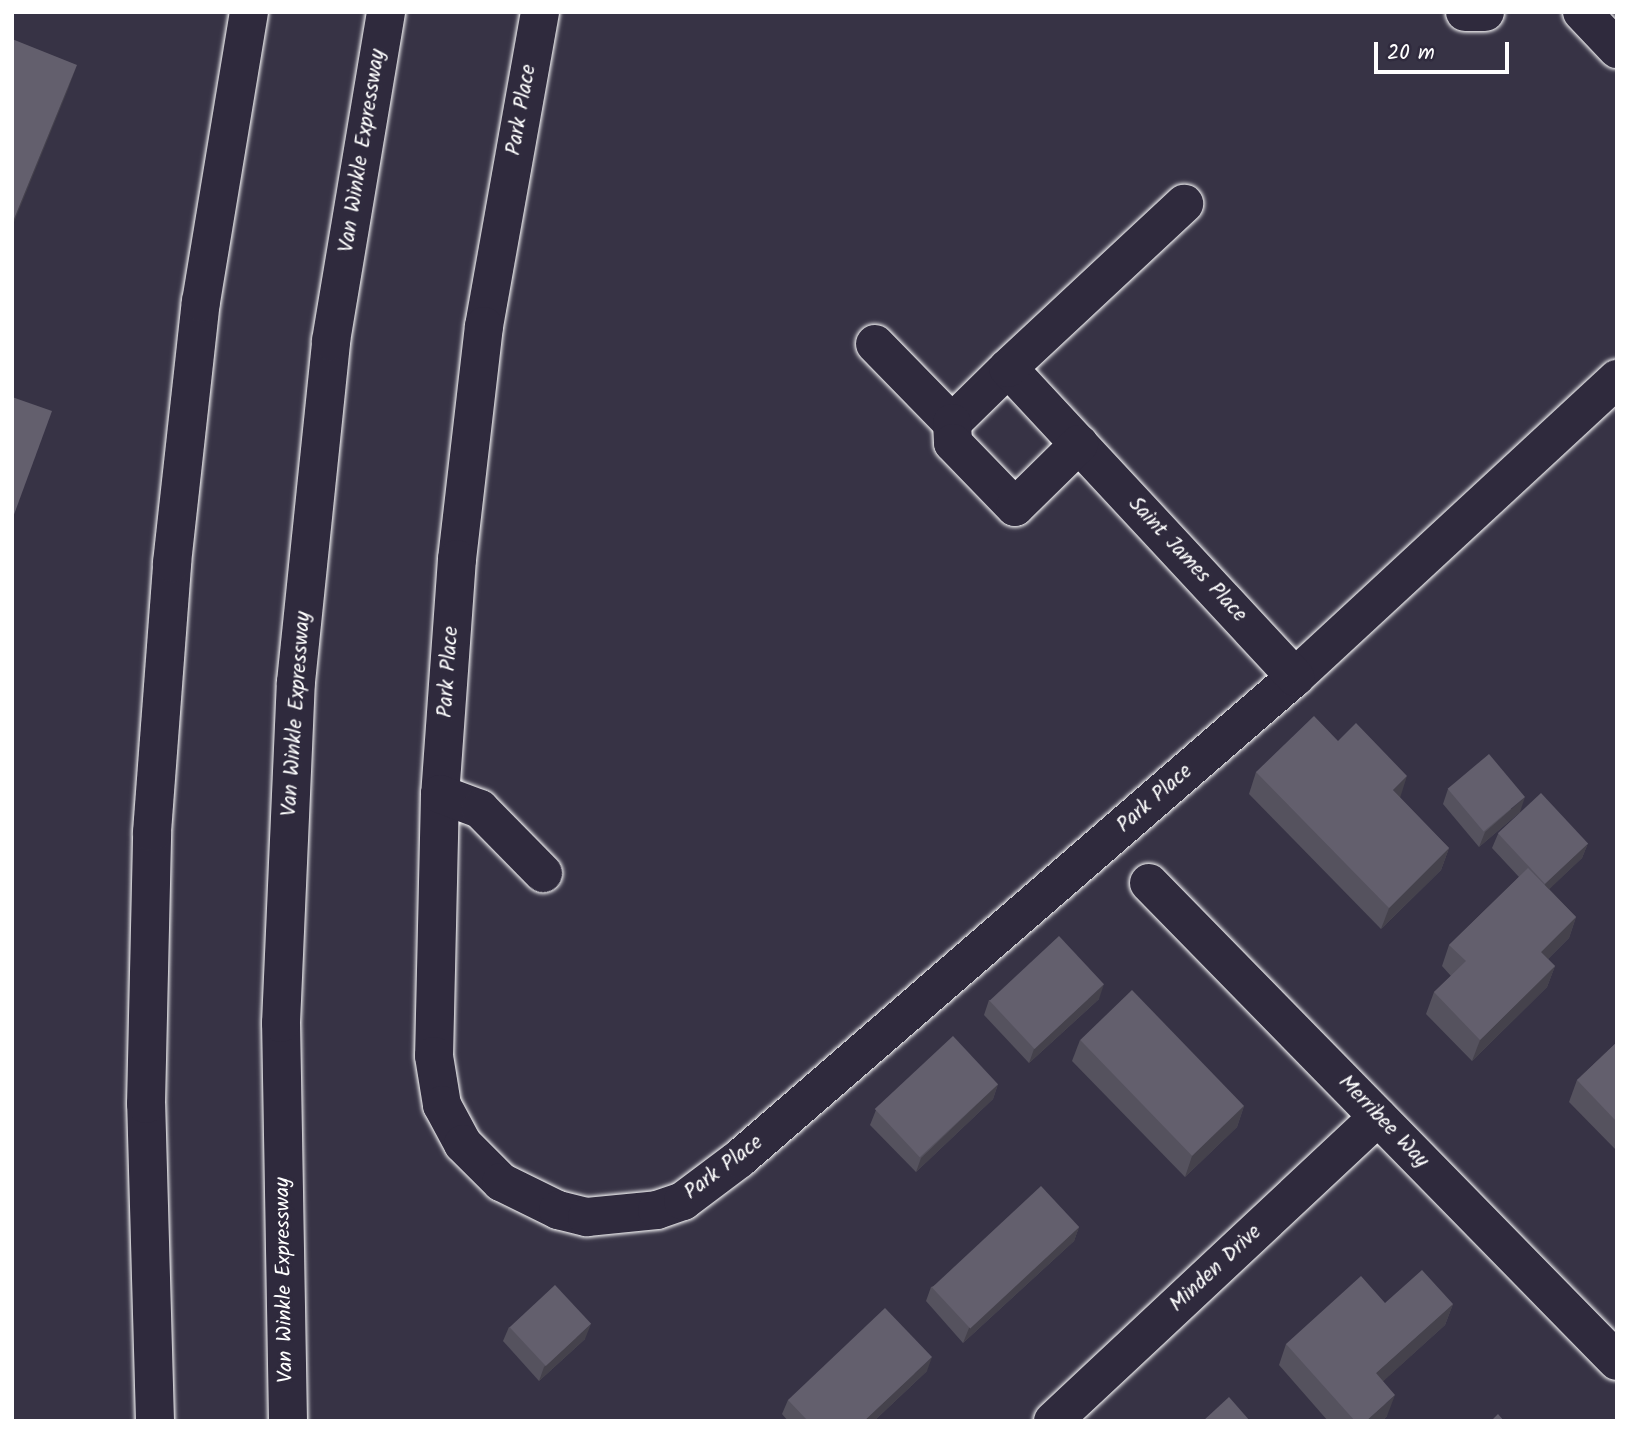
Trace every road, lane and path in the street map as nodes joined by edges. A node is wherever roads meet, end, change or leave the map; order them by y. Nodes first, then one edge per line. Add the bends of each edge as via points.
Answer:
1 (249, 12) edge
2 (386, 12) edge
3 (540, 12) edge
4 (1465, 12) edge
5 (1485, 12) edge
6 (1582, 12) edge
7 (1617, 49) edge
8 (1184, 204) dead end
9 (875, 344) dead end
10 (1008, 368) junction
11 (1617, 379) edge
12 (952, 423) junction
13 (1080, 444) junction
14 (1295, 677) junction
15 (440, 794) junction
16 (543, 873) dead end
17 (1149, 883) dead end
18 (1378, 1117) junction
19 (1617, 1361) edge
20 (155, 1421) edge
21 (288, 1421) edge
22 (1053, 1421) edge

1 - 20 street via 201,302 172,563 153,819 146,1104
2 - 21 street, Van Winkle Expressway via 331,341 296,681 281,1023
3 - 15 street, Park Place via 484,326
4 - 5 street
6 - 7 street
8 - 10 street
9 - 12 street
10 - 12 street
10 - 13 street, Saint James Place
11 - 14 street, Park Place
12 - 13 street via 953,443 1015,507
13 - 14 street, Saint James Place
14 - 15 street, Park Place via 738,1159 683,1200 633,1215 587,1217 530,1199 479,1164 447,1115 434,1056
15 - 16 street via 480,809
17 - 18 street, Merribee Way
18 - 19 street, Merribee Way
18 - 22 street, Minden Drive

